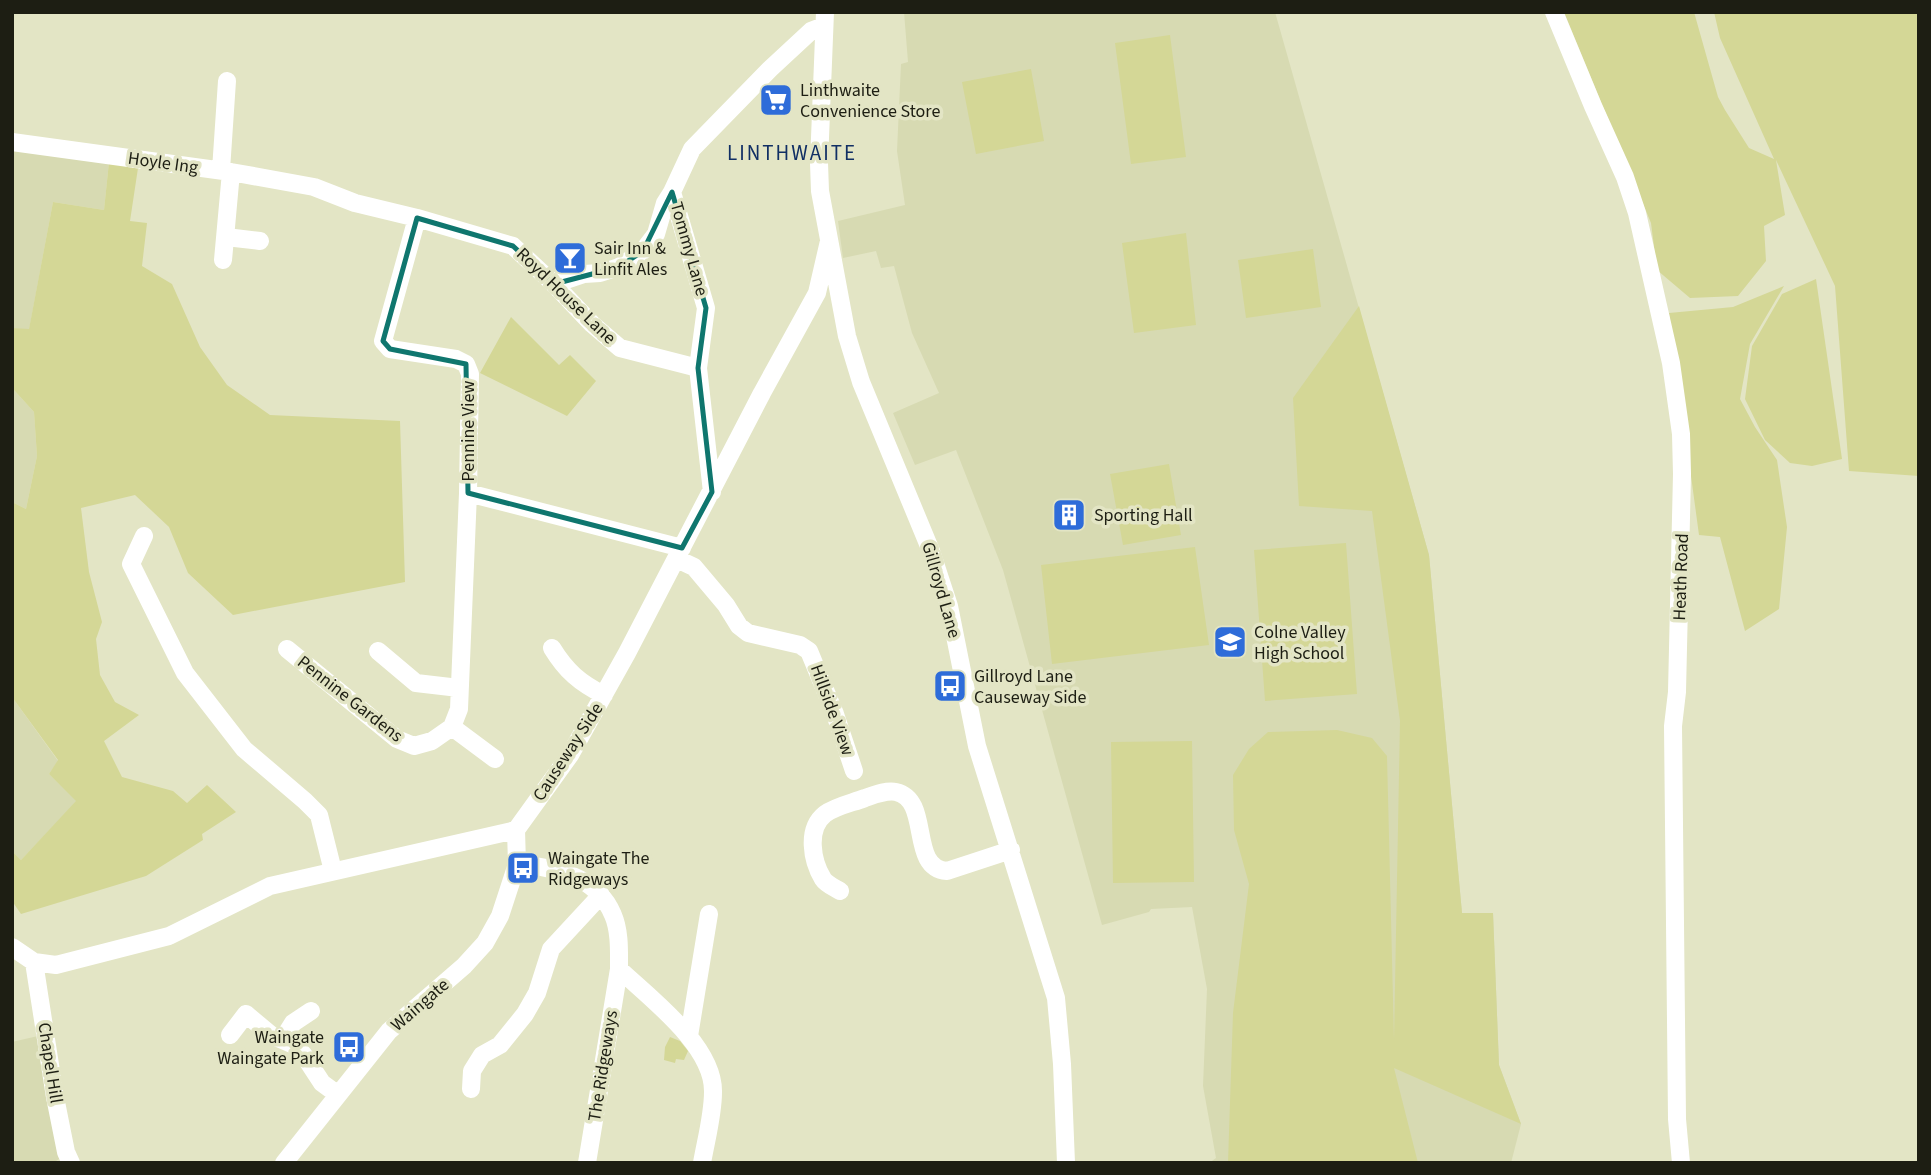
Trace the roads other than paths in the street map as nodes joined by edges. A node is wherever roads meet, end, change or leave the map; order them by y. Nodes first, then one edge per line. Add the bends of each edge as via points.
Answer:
1 (1554, 12) edge
2 (824, 20) edge
3 (227, 81) dead end
4 (12, 142) edge
5 (226, 171) junction
6 (314, 187) joint
7 (673, 192) junction
8 (417, 218) junction
9 (226, 237) junction
10 (260, 241) dead end
11 (829, 241) junction
12 (223, 260) dead end
13 (554, 284) junction
14 (698, 368) junction
15 (712, 492) junction
16 (468, 493) junction
17 (144, 536) dead end
18 (680, 554) junction
19 (552, 648) dead end
20 (287, 649) dead end
21 (377, 651) dead end
22 (459, 688) junction
23 (604, 695) junction
24 (452, 727) junction
25 (495, 759) dead end
26 (854, 771) dead end
27 (516, 830) junction
28 (1011, 850) junction
29 (517, 864) junction
30 (333, 872) junction
31 (840, 891) dead end
32 (601, 895) junction
33 (709, 914) dead end
34 (14, 953) edge
35 (34, 962) junction
36 (620, 969) junction
37 (311, 1011) dead end
38 (230, 1035) dead end
39 (689, 1036) junction
40 (283, 1039) junction
41 (471, 1089) dead end
42 (337, 1094) junction
43 (71, 1163) edge
44 (284, 1163) edge
45 (587, 1163) edge
46 (702, 1163) edge
47 (1066, 1163) edge
48 (1681, 1163) edge

1 - 48 street, Heath Road via 1637,213 1671,363 1681,434 1677,692 1672,726 1676,1119
2 - 7 street, Tommy Lane via 692,149
2 - 11 street, Gillroyd Lane via 819,173
3 - 5 street
4 - 5 street, Hoyle Ing
5 - 6 street, Hoyle Ing
5 - 9 street
6 - 8 street, Royd House Lane via 355,203
7 - 13 street via 665,202 656,234 643,251 619,267
7 - 14 street, Tommy Lane via 706,308
8 - 13 street, Royd House Lane via 513,246
8 - 16 street, Pennine View via 383,341 390,349 466,364 470,374
9 - 10 street
9 - 12 street
11 - 15 street, Causeway Side via 817,293
11 - 28 street, Gillroyd Lane via 853,361 949,606 977,746
13 - 14 street, Royd House Lane via 620,348
14 - 15 street, Tommy Lane
15 - 18 street, Causeway Side
16 - 18 street, Pennine View
16 - 22 street
17 - 30 street via 131,564 185,673 244,749 319,815
18 - 23 street, Causeway Side
18 - 26 street, Hillside View via 748,633 809,651
19 - 23 street via 584,685
20 - 24 street, Pennine Gardens via 397,739 414,746 432,741
21 - 22 street via 416,683
22 - 24 street via 459,709
23 - 27 street, Causeway Side via 570,755
24 - 25 street
27 - 29 street, Waingate
27 - 30 street
28 - 31 street via 938,870 928,861 913,804 895,791 881,793 824,815 815,827 815,859 824,881
28 - 47 street, Gillroyd Lane via 1056,998
29 - 32 street via 577,877
29 - 42 street, Waingate via 500,916 485,943 389,1031
30 - 35 street via 270,886 169,936 56,965
32 - 36 street, The Ridgeways via 613,915
32 - 41 street via 551,949 525,1014 500,1045 482,1055 472,1071
33 - 39 street
34 - 35 street
35 - 43 street, Chapel Hill via 55,1097
36 - 39 street
36 - 45 street, The Ridgeways
37 - 40 street via 293,1023
38 - 40 street via 251,1009 271,1035
39 - 46 street via 712,1075
40 - 42 street via 303,1054 322,1083
42 - 44 street, Waingate

